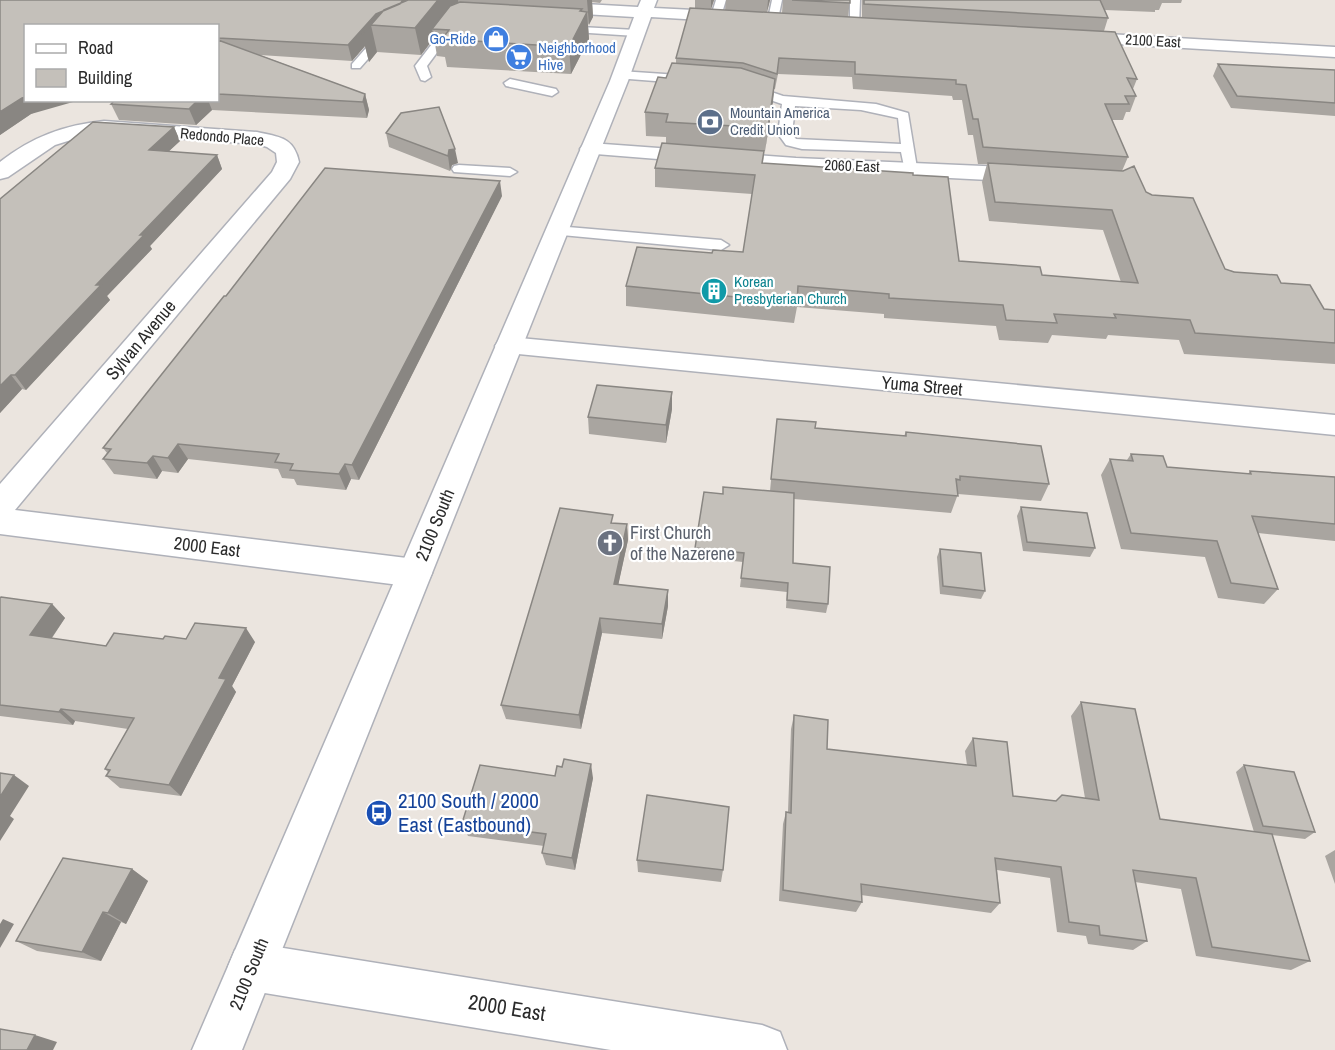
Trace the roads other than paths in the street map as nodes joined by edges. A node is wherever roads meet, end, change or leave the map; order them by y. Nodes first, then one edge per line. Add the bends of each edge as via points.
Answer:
1 (429, 0) edge
2 (777, 0) edge
3 (855, 0) edge
4 (442, 1) edge
5 (532, 6) edge
6 (647, 6) edge
7 (719, 8) edge
8 (765, 18) joint
9 (462, 23) edge
10 (855, 24) edge
11 (546, 28) edge
12 (636, 33) junction
13 (1054, 36) edge
14 (1335, 52) edge
15 (356, 66) dead end
16 (620, 75) junction
17 (425, 77) dead end
18 (708, 82) edge
19 (510, 83) dead end
20 (731, 84) edge
21 (552, 92) dead end
22 (789, 101) junction
23 (590, 149) junction
24 (908, 158) junction
25 (459, 169) dead end
26 (0, 172) edge
27 (510, 172) dead end
28 (282, 174) joint
29 (1044, 176) edge
30 (556, 231) junction
31 (721, 245) dead end
32 (509, 346) junction
33 (1335, 424) edge
34 (0, 506) edge
35 (0, 521) edge
36 (415, 573) junction
37 (252, 967) junction
38 (217, 1050) edge
39 (762, 1050) edge

1 - 4 street
1 - 15 lane via 407,24 385,33
2 - 8 lane
3 - 10 lane
5 - 6 street
6 - 7 street
6 - 12 street, 2100 South
7 - 8 street
9 - 17 lane via 449,29 421,66
11 - 12 lane
12 - 16 street, 2100 South
13 - 14 street, 2100 East
16 - 18 lane
16 - 23 street, 2100 South
19 - 21 lane
20 - 22 lane
22 - 24 lane via 891,110 904,116
22 - 24 lane via 784,134 792,142
23 - 24 street, 2060 East via 775,163
23 - 30 street, 2100 South
24 - 29 street, 2060 East
25 - 27 lane
26 - 28 street, Redondo Place via 43,141 80,129 104,127 274,142 286,150 288,162
28 - 34 street, Sylvan Avenue
30 - 31 lane
30 - 32 street, 2100 South
32 - 33 street, Yuma Street
32 - 36 street, 2100 South
35 - 36 street, 2000 East
36 - 37 street, 2100 South
37 - 38 street, 2100 South
37 - 39 street, 2000 East

